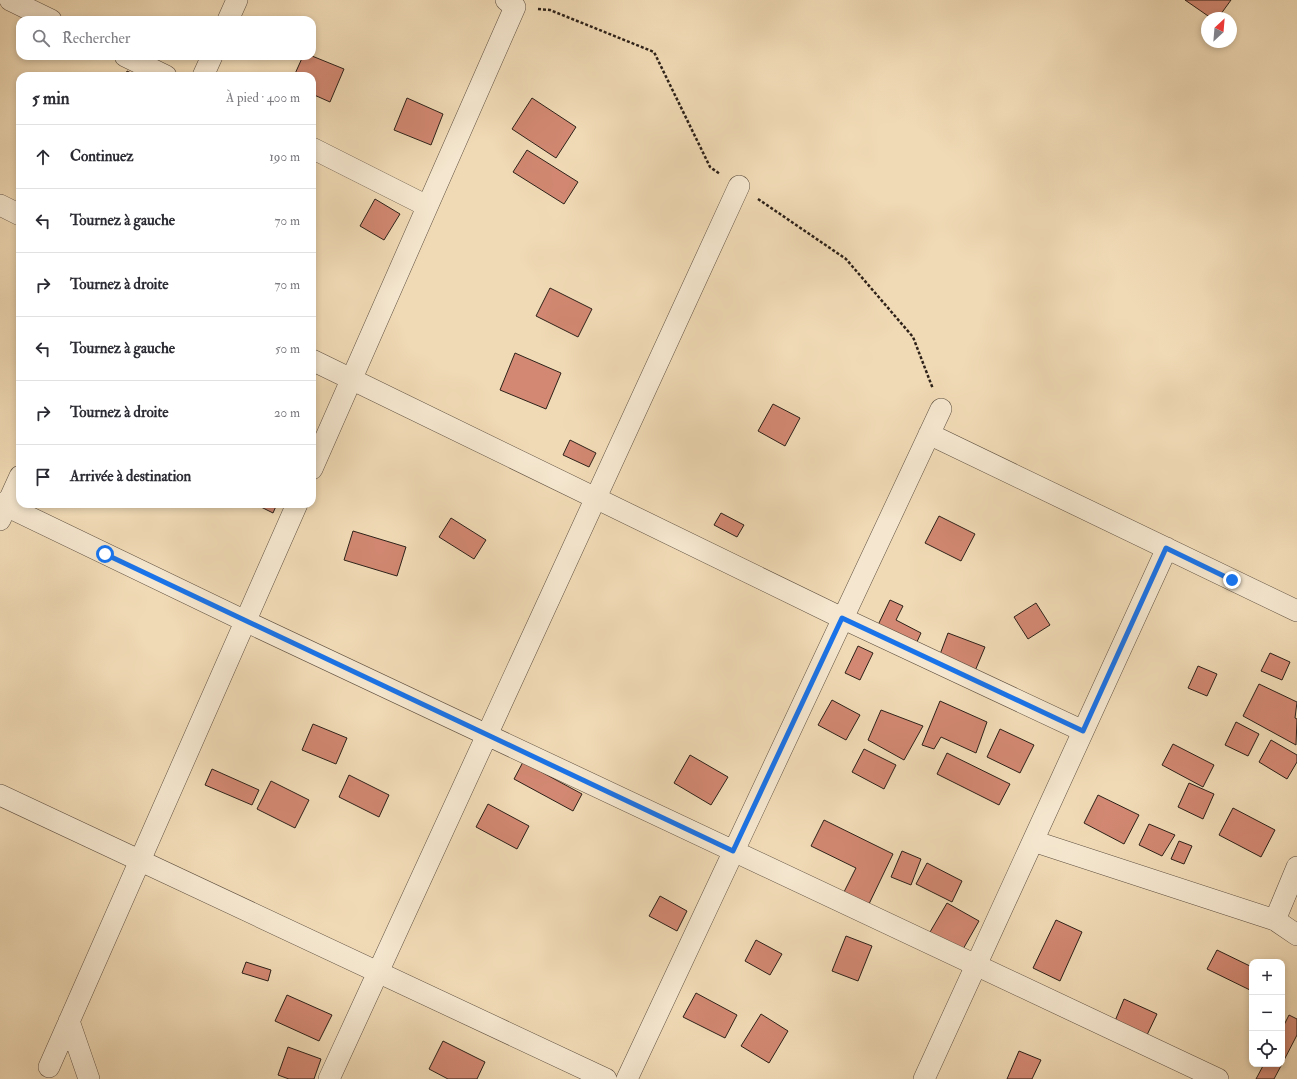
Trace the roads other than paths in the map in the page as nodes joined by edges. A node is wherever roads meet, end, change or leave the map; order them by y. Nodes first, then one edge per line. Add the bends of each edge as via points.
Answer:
1 (10, 0) edge
2 (237, 0) edge
3 (506, 0) edge
4 (43, 16) edge
5 (230, 16) edge
6 (133, 60) edge
7 (210, 60) edge
8 (158, 72) edge
9 (205, 72) edge
10 (316, 150) edge
11 (739, 186) dead end
12 (0, 205) edge
13 (427, 206) junction
14 (16, 213) edge
15 (316, 362) edge
16 (351, 379) junction
17 (941, 409) dead end
18 (929, 434) junction
19 (316, 460) edge
20 (16, 484) edge
21 (596, 498) junction
22 (295, 508) edge
23 (2, 510) edge
24 (1166, 548) junction
25 (1297, 611) edge
26 (842, 618) junction
27 (245, 621) junction
28 (1083, 731) junction
29 (487, 735) junction
30 (0, 794) edge
31 (1033, 841) junction
32 (733, 851) junction
33 (140, 860) junction
34 (1297, 867) edge
35 (1275, 920) junction
36 (1297, 935) edge
37 (976, 965) junction
38 (378, 972) junction
39 (69, 1021) junction
40 (49, 1067) dead end
41 (89, 1079) edge
42 (329, 1079) edge
43 (606, 1079) edge
44 (627, 1079) edge
45 (924, 1079) edge
46 (1218, 1079) edge

1 - 4 street
2 - 5 street
3 - 13 street via 515,7
6 - 8 street
7 - 9 street
10 - 13 street
11 - 21 street
12 - 14 street
13 - 16 street
15 - 16 street
16 - 19 street
16 - 21 street
17 - 18 street
18 - 24 street
18 - 26 street
20 - 23 street
21 - 26 street
21 - 29 street
22 - 27 street
23 - 27 street
24 - 25 street
24 - 28 street
26 - 28 street
26 - 32 street
27 - 29 street
27 - 33 street
28 - 31 street
29 - 32 street
29 - 38 street
30 - 33 street
31 - 35 street
31 - 37 street
32 - 37 street
32 - 44 street
33 - 38 street
33 - 39 street
34 - 35 street
35 - 36 street
37 - 45 street
37 - 46 street
38 - 42 street
38 - 43 street
39 - 40 street
39 - 41 street

